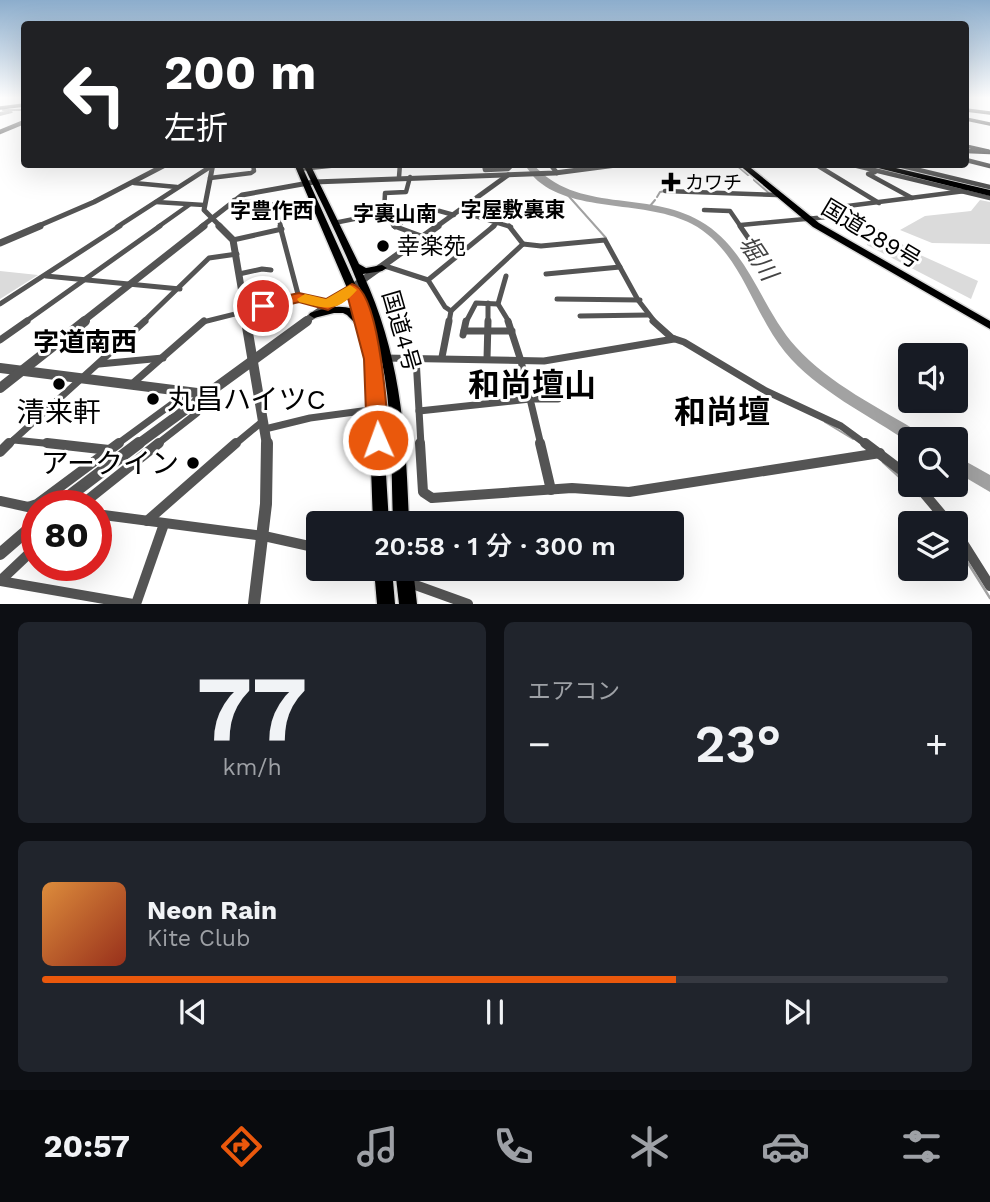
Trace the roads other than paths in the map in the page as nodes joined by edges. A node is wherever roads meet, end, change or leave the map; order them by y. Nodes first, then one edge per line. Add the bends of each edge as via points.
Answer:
1 (16, 125) edge
2 (0, 132) edge
3 (969, 147) edge
4 (969, 151) edge
5 (990, 152) edge
6 (969, 161) edge
7 (990, 166) edge
8 (160, 168) edge
9 (209, 168) edge
10 (213, 168) edge
11 (254, 168) edge
12 (303, 168) edge
13 (399, 168) edge
14 (485, 168) edge
15 (509, 168) edge
16 (553, 168) edge
17 (594, 168) edge
18 (746, 168) edge
19 (822, 168) edge
20 (879, 168) edge
21 (884, 168) edge
22 (908, 168) edge
23 (556, 173) junction
24 (508, 174) junction
25 (398, 177) junction
26 (410, 177) junction
27 (209, 178) junction
28 (310, 182) junction
29 (134, 183) junction
30 (177, 187) junction
31 (665, 191) dead end
32 (965, 191) junction
33 (990, 192) edge
34 (777, 195) junction
35 (912, 198) junction
36 (234, 200) junction
37 (156, 202) junction
38 (879, 203) junction
39 (189, 205) junction
40 (204, 205) junction
41 (705, 210) dead end
42 (384, 213) junction
43 (456, 213) junction
44 (213, 218) junction
45 (806, 218) junction
46 (499, 222) junction
47 (334, 223) junction
48 (741, 225) junction
49 (395, 227) junction
50 (282, 229) junction
51 (424, 237) junction
52 (233, 240) junction
53 (751, 242) dead end
54 (0, 243) edge
55 (523, 244) junction
56 (237, 254) junction
57 (354, 265) junction
58 (383, 267) junction
59 (620, 267) junction
60 (271, 270) dead end
61 (239, 274) junction
62 (547, 274) dead end
63 (45, 275) junction
64 (488, 277) junction
65 (86, 279) junction
66 (428, 281) junction
67 (131, 284) junction
68 (357, 285) junction
69 (180, 289) junction
70 (299, 298) junction
71 (557, 299) dead end
72 (640, 300) junction
73 (488, 303) junction
74 (0, 304) edge
75 (498, 304) junction
76 (328, 305) junction
77 (244, 310) junction
78 (451, 311) junction
79 (314, 315) junction
80 (648, 315) junction
81 (580, 316) dead end
82 (990, 326) edge
83 (487, 331) junction
84 (512, 331) junction
85 (674, 339) junction
86 (0, 340) edge
87 (372, 355) junction
88 (442, 357) junction
89 (165, 358) junction
90 (387, 358) junction
91 (416, 358) junction
92 (487, 359) junction
93 (252, 361) junction
94 (521, 361) junction
95 (99, 365) junction
96 (0, 368) edge
97 (22, 371) junction
98 (81, 380) junction
99 (130, 386) junction
100 (0, 388) edge
101 (196, 396) junction
102 (558, 399) dead end
103 (530, 400) junction
104 (377, 409) junction
105 (419, 411) junction
106 (264, 425) junction
107 (14, 440) junction
108 (110, 450) junction
109 (0, 452) edge
110 (880, 453) junction
111 (898, 467) edge
112 (76, 490) edge
113 (100, 490) edge
114 (551, 490) junction
115 (927, 497) edge
116 (0, 501) edge
117 (381, 511) edge
118 (400, 511) edge
119 (939, 511) edge
120 (112, 516) edge
121 (148, 522) junction
122 (164, 524) junction
123 (21, 536) edge
124 (264, 536) junction
125 (306, 545) edge
126 (968, 551) edge
127 (0, 554) edge
128 (21, 561) edge
129 (0, 581) edge
130 (384, 581) edge
131 (405, 581) edge
132 (417, 581) edge
133 (990, 586) edge
134 (78, 600) edge
135 (134, 604) edge
136 (254, 604) edge
137 (386, 604) edge
138 (408, 604) edge
139 (468, 604) edge

1 - 2 street
3 - 5 street
4 - 5 street
6 - 7 street
8 - 29 street
9 - 30 street
10 - 27 street
11 - 27 street via 251,173
12 - 28 highway, 国道4号
13 - 25 street
14 - 15 street
16 - 23 street
17 - 23 street
18 - 34 highway, 国道289号
19 - 38 street
20 - 32 street
20 - 33 highway
20 - 35 street via 868,174
21 - 33 highway
22 - 33 street
23 - 24 street
24 - 26 street
24 - 43 street
25 - 26 street
25 - 28 street
26 - 42 street via 406,192 385,193
27 - 40 street
28 - 36 street via 255,191
28 - 47 highway, 国道4号
28 - 68 highway, 国道4号
29 - 30 street
29 - 54 street
30 - 37 street
31 - 34 street
32 - 33 street
32 - 35 street
34 - 45 highway, 国道289号
35 - 38 street
36 - 44 street
36 - 50 street via 275,205
37 - 39 street
37 - 63 street
38 - 45 street via 824,209 827,217
39 - 40 street
39 - 65 street
40 - 44 street
41 - 48 street via 730,211
42 - 47 street
42 - 49 street
43 - 46 street
43 - 49 street via 425,207
43 - 51 street
44 - 52 street
44 - 67 street
45 - 48 street
45 - 82 highway, 国道289号
46 - 55 street via 516,231
46 - 66 street
47 - 57 highway, 国道4号
48 - 53 street
49 - 51 street
50 - 52 street
50 - 70 street
51 - 58 street
52 - 56 street
55 - 59 street via 605,240
55 - 64 street
56 - 61 street
56 - 69 street via 209,258
57 - 58 highway via 365,271
57 - 68 highway, 国道4号
58 - 66 street
58 - 68 street
59 - 62 street
59 - 72 street
60 - 61 street
61 - 77 street
63 - 65 street
63 - 74 street
64 - 75 street via 505,279
64 - 78 street
65 - 67 street
65 - 86 street
66 - 78 street
67 - 69 street
67 - 97 street
68 - 76 street
68 - 87 highway, 国道4号
68 - 90 highway, 国道4号 via 375,316
69 - 95 street
70 - 76 street
70 - 77 street
71 - 72 street
72 - 80 street
73 - 75 street
73 - 83 street
73 - 83 street via 476,303 463,333
75 - 84 street
76 - 79 street
77 - 89 street via 205,320
77 - 93 street
78 - 88 street
79 - 87 highway via 336,309 353,312
79 - 93 street
80 - 81 street
80 - 85 street
83 - 84 street
83 - 92 street
84 - 94 street
85 - 94 street
85 - 110 street via 766,391 841,426
87 - 90 street
87 - 104 highway, 国道4号
88 - 91 street
88 - 92 street
89 - 95 street
89 - 99 street
90 - 91 street
90 - 118 highway, 国道4号
91 - 105 street
92 - 94 street
93 - 101 street
93 - 106 street
94 - 103 street
95 - 98 street
96 - 97 street
97 - 98 street
97 - 100 street
98 - 99 street
98 - 107 street
99 - 101 street
101 - 108 street
101 - 112 street
101 - 113 street via 197,413
102 - 103 street
103 - 105 street
103 - 114 street
104 - 106 street
104 - 117 highway, 国道4号
105 - 114 street via 424,492 432,498
106 - 121 street via 206,468
106 - 124 street via 268,469
107 - 108 street
107 - 109 street
108 - 116 street via 37,504 28,507
110 - 111 street
110 - 114 street via 629,492
115 - 119 street
120 - 121 street
121 - 122 street
122 - 124 street
122 - 135 street
123 - 127 street
124 - 125 street
124 - 136 street
126 - 133 street
128 - 129 street
129 - 134 street
130 - 137 highway
131 - 138 highway
132 - 139 street
134 - 135 street

